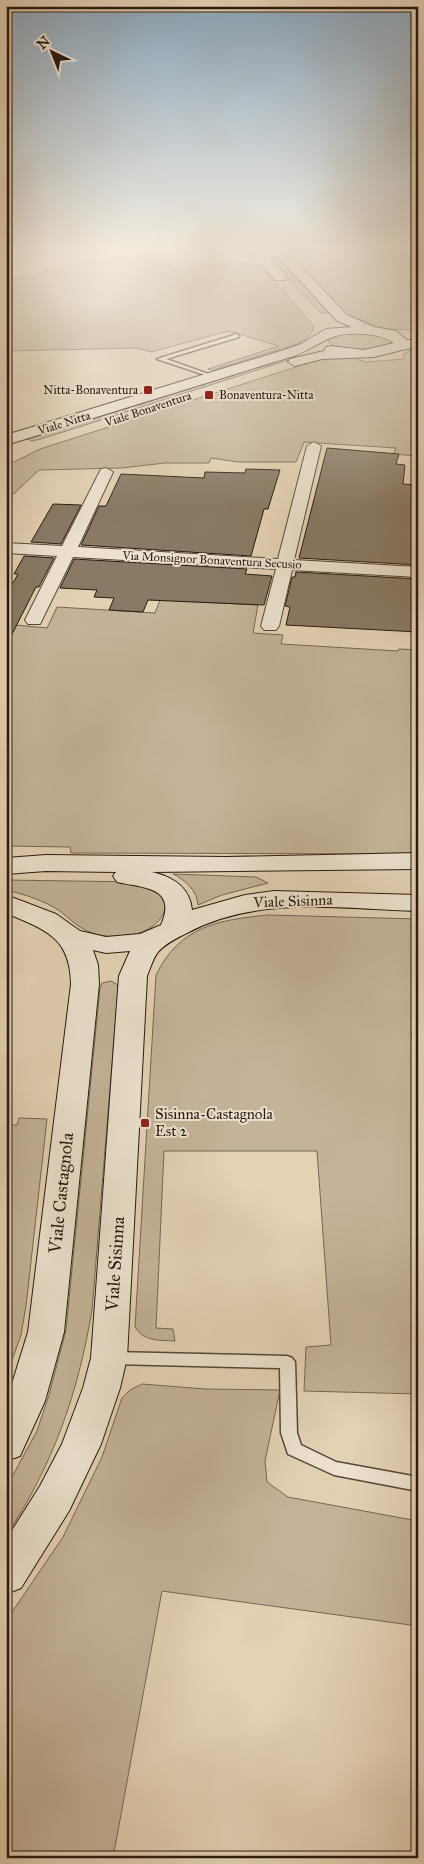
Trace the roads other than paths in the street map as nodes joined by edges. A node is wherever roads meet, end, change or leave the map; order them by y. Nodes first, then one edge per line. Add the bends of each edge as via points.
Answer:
1 (322, 333) joint
2 (384, 333) edge
3 (405, 333) edge
4 (418, 334) edge
5 (236, 336) dead end
6 (418, 342) edge
7 (396, 348) junction
8 (350, 354) junction
9 (212, 377) junction
10 (6, 440) edge
11 (314, 446) dead end
12 (20, 452) dead end
13 (106, 472) dead end
14 (6, 548) edge
15 (68, 551) junction
16 (284, 564) junction
17 (418, 572) edge
18 (34, 620) dead end
19 (270, 626) dead end
20 (418, 861) edge
21 (226, 865) junction
22 (6, 866) edge
23 (6, 872) edge
24 (418, 877) edge
25 (6, 903) edge
26 (418, 903) edge
27 (166, 933) junction
28 (71, 937) junction
29 (109, 1358) junction
30 (6, 1446) edge
31 (418, 1484) edge
32 (6, 1575) edge

1 - 8 main road via 320,342 325,347
1 - 9 main road, Viale Nitta via 289,353
2 - 7 main road via 400,340 401,344
3 - 4 main road
5 - 9 lane via 160,359
6 - 7 main road
7 - 8 main road via 377,353
8 - 12 main road, Viale Bonaventura via 305,359
9 - 10 main road, Viale Nitta
11 - 16 street
13 - 15 street
14 - 15 street, Via Monsignor Bonaventura Secusio
15 - 16 street, Via Monsignor Bonaventura Secusio
15 - 18 street
16 - 17 street, Via Monsignor Bonaventura Secusio
16 - 19 street
20 - 21 main road
21 - 22 main road via 46,863
21 - 24 main road
23 - 27 main road via 43,876 136,876 152,880 169,888 175,895 179,912
25 - 28 main road via 46,920
26 - 27 main road, Viale Sisinna via 274,899 218,910
27 - 28 main road via 126,945 106,946
27 - 29 main road, Viale Sisinna via 145,949 133,976
28 - 30 main road, Viale Castagnola via 85,964 85,984 46,1332 26,1401
29 - 31 lane via 287,1362 289,1433 294,1448 334,1468
29 - 32 main road, Viale Sisinna via 89,1424 68,1474 41,1525

